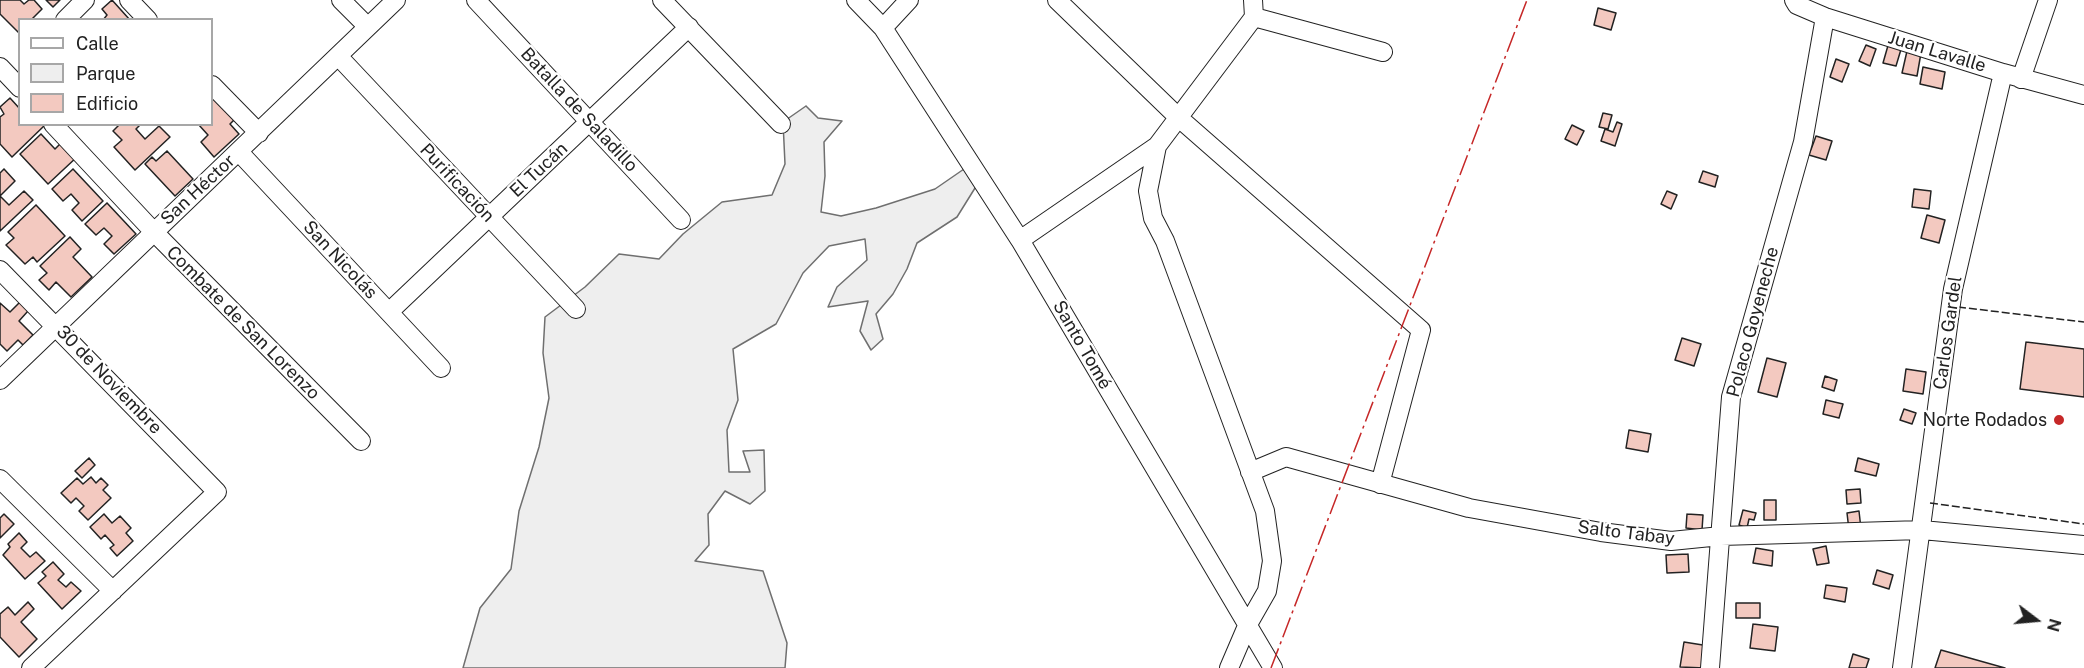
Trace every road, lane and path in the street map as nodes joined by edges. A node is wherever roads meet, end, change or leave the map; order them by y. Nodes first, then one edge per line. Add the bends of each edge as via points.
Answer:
1 (85, 0) edge
2 (129, 0) edge
3 (341, 0) edge
4 (396, 0) edge
5 (476, 0) edge
6 (662, 0) edge
7 (856, 0) edge
8 (909, 0) edge
9 (1058, 0) edge
10 (2048, 0) edge
11 (1797, 2) edge
12 (1253, 8) edge
13 (1825, 17) junction
14 (67, 18) edge
15 (146, 18) edge
16 (368, 27) junction
17 (689, 27) junction
18 (883, 28) junction
19 (1383, 52) dead end
20 (338, 56) junction
21 (7, 71) edge
22 (2003, 73) junction
23 (2021, 79) junction
24 (18, 85) edge
25 (213, 86) edge
26 (2084, 95) edge
27 (1179, 118) junction
28 (590, 121) junction
29 (781, 124) dead end
30 (55, 126) edge
31 (259, 133) junction
32 (1157, 146) junction
33 (239, 152) junction
34 (489, 217) junction
35 (681, 220) dead end
36 (153, 231) junction
37 (1020, 240) junction
38 (0, 270) edge
39 (576, 309) dead end
40 (389, 312) junction
41 (56, 325) junction
42 (441, 368) dead end
43 (0, 380) edge
44 (361, 441) dead end
45 (1251, 472) junction
46 (0, 479) edge
47 (1380, 484) junction
48 (1922, 530) junction
49 (1720, 536) junction
50 (2084, 545) edge
51 (113, 591) junction
52 (1247, 626) junction
53 (31, 668) edge
54 (1229, 668) edge
55 (1273, 668) edge
56 (1710, 668) edge
57 (1902, 668) edge

1 - 14 street
2 - 15 street
3 - 16 street
4 - 16 street, San Héctor
5 - 28 street, Batalla de Saladillo
6 - 17 street
7 - 18 street, Santo Tomé
8 - 18 street
9 - 27 street
10 - 23 street
11 - 13 street, Juan Lavalle
12 - 19 street
12 - 27 street
13 - 22 street, Juan Lavalle
13 - 49 street, Polaco Goyeneche via 1803,142 1731,397
16 - 20 street, San Héctor
17 - 28 street, El Tucán
17 - 29 street
18 - 37 street, Santo Tomé
20 - 31 street, San Héctor
20 - 34 street, Purificación
21 - 24 street
22 - 23 street, Juan Lavalle
22 - 48 street, Carlos Gardel via 1953,289
23 - 26 street, Juan Lavalle
25 - 31 street
27 - 32 street
27 - 47 street via 1421,330
28 - 34 street, El Tucán
28 - 35 street, Batalla de Saladillo
30 - 36 street, Combate de San Lorenzo
31 - 33 street, San Héctor
32 - 37 street
32 - 45 street via 1148,191 1154,218
33 - 36 street, San Héctor
33 - 40 street, San Nicolás
34 - 39 street, Purificación
34 - 40 street, El Tucán
36 - 41 street, San Héctor
36 - 44 street, Combate de San Lorenzo
37 - 52 street, Santo Tomé
38 - 41 street, 30 de Noviembre
40 - 42 street, San Nicolás
41 - 43 street, San Héctor
41 - 51 street, 30 de Noviembre via 217,492
45 - 47 street, Salto Tabay via 1287,457
45 - 52 street via 1265,511 1272,561 1267,591
46 - 51 street
47 - 49 street, Salto Tabay via 1469,508 1601,532 1671,541
48 - 49 street, Salto Tabay
48 - 50 street, Salto Tabay
48 - 57 street, Carlos Gardel
49 - 56 street, Polaco Goyeneche
51 - 53 street
52 - 54 street
52 - 55 street, Santo Tomé

